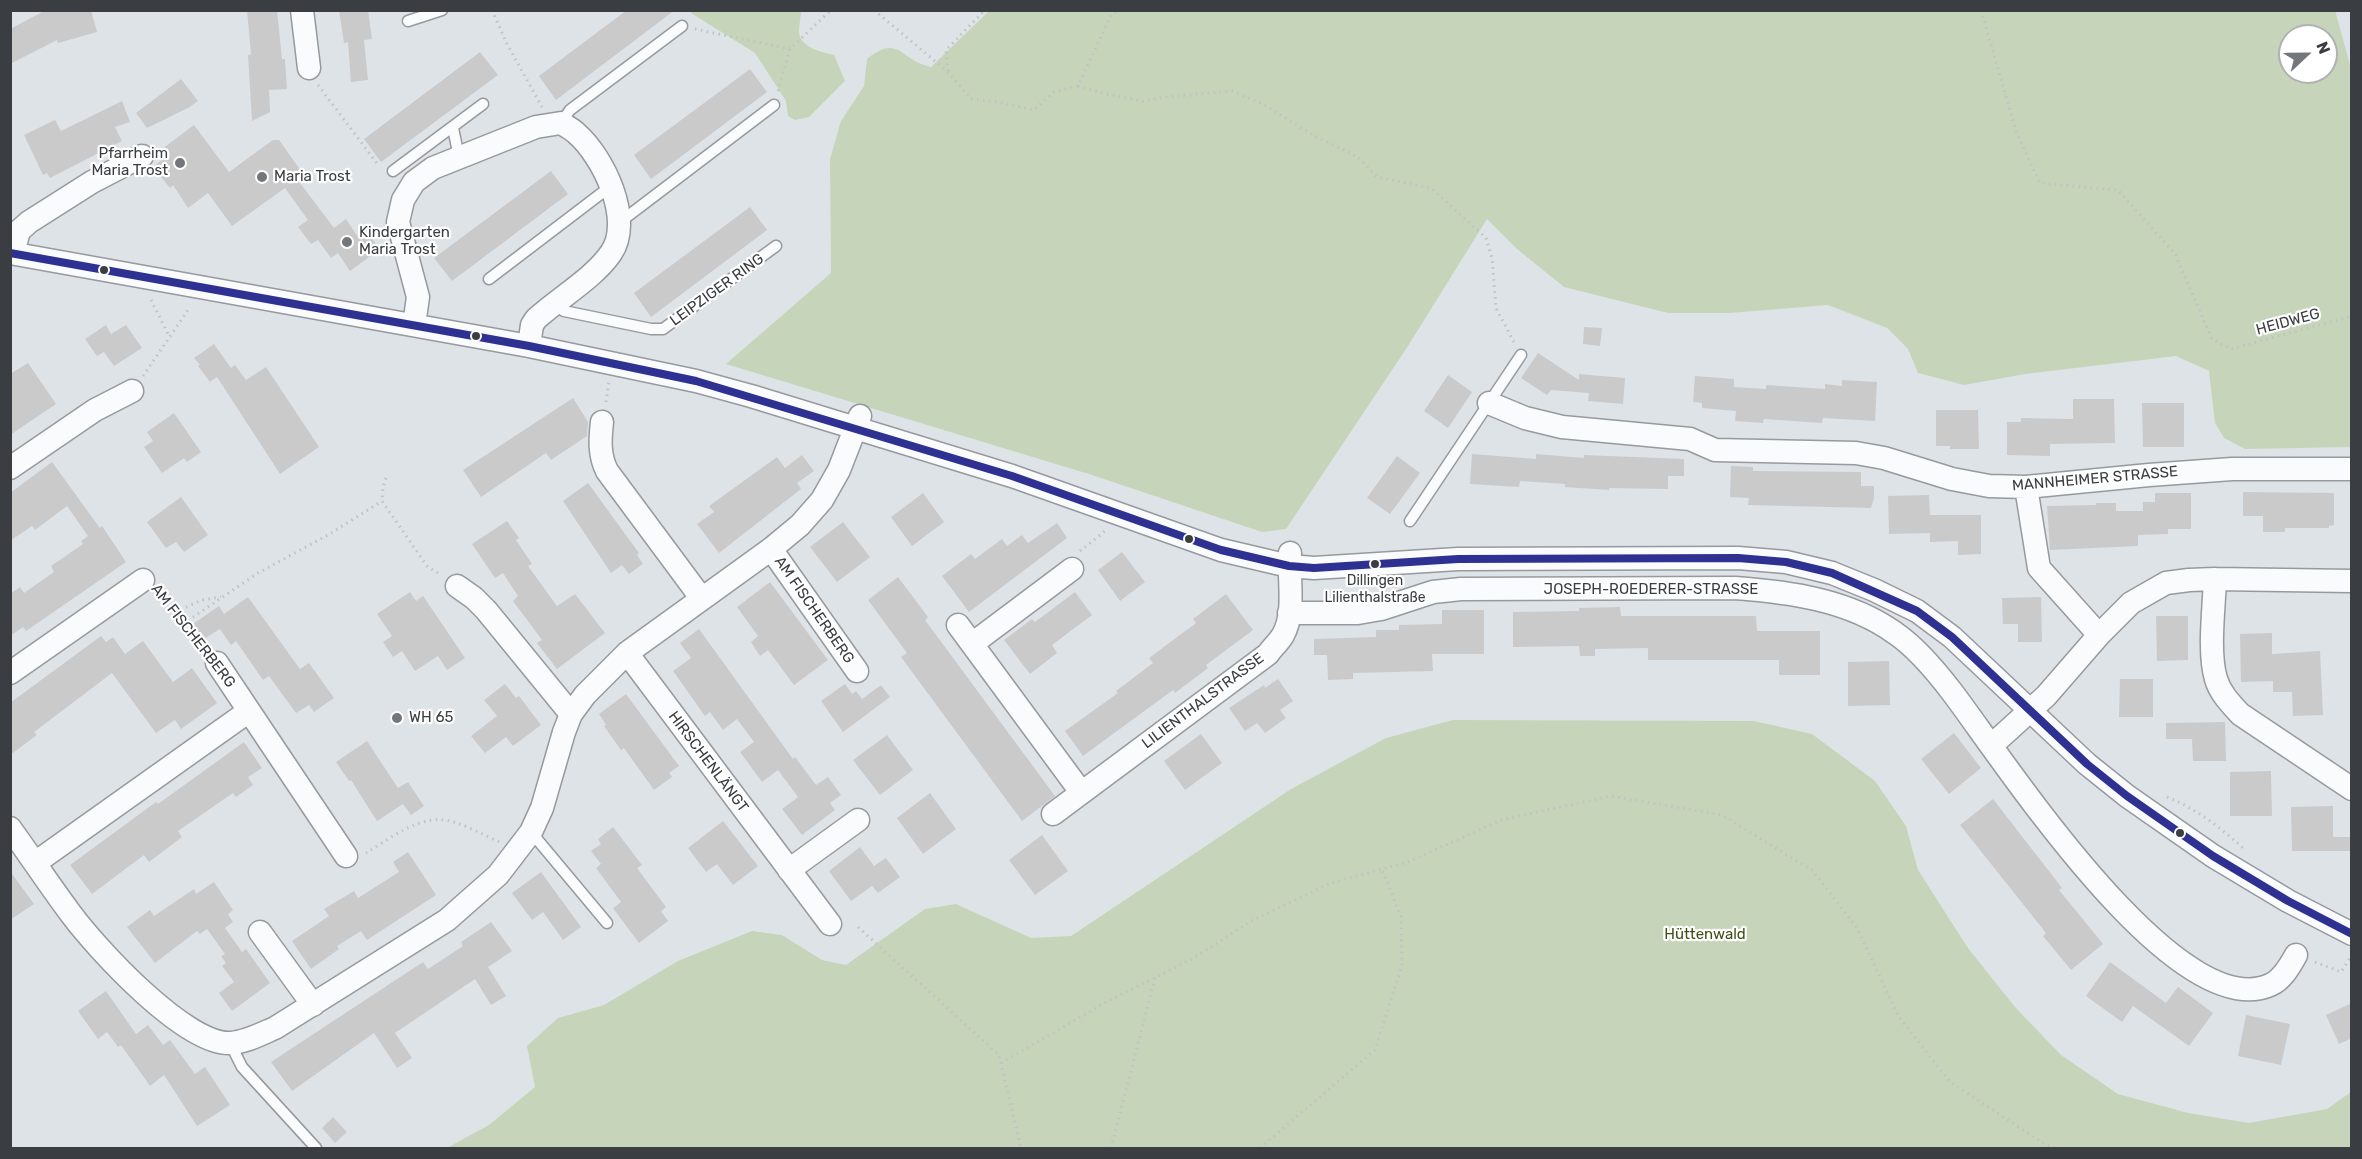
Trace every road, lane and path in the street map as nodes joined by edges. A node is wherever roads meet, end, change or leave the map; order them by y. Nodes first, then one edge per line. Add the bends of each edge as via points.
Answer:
1 (302, 10) edge
2 (442, 10) edge
3 (492, 10) edge
4 (831, 10) edge
5 (874, 10) edge
6 (985, 10) edge
7 (1118, 10) edge
8 (1981, 10) edge
9 (408, 21) dead end
10 (682, 26) joint
11 (790, 49) junction
12 (309, 68) joint
13 (948, 72) junction
14 (1078, 86) junction
15 (483, 104) dead end
16 (774, 105) joint
17 (556, 123) junction
18 (453, 128) junction
19 (142, 156) dead end
20 (459, 157) junction
21 (393, 171) joint
22 (611, 186) junction
23 (620, 222) junction
24 (12, 246) edge
25 (776, 246) dead end
26 (140, 276) junction
27 (489, 279) dead end
28 (204, 288) junction
29 (553, 304) junction
30 (2352, 316) edge
31 (415, 319) junction
32 (169, 336) junction
33 (529, 340) junction
34 (1521, 355) joint
35 (612, 362) junction
36 (132, 391) joint
37 (1489, 403) junction
38 (602, 422) joint
39 (858, 422) junction
40 (10, 468) edge
41 (2352, 469) edge
42 (386, 478) dead end
43 (2026, 488) junction
44 (382, 501) junction
45 (1122, 516) junction
46 (1410, 522) dead end
47 (771, 549) junction
48 (1289, 560) junction
49 (1072, 569) joint
50 (2215, 579) junction
51 (142, 580) joint
52 (2352, 581) edge
53 (457, 586) joint
54 (224, 597) junction
55 (702, 599) junction
56 (174, 612) junction
57 (1289, 613) junction
58 (183, 624) junction
59 (958, 625) dead end
60 (2099, 635) junction
61 (972, 644) junction
62 (627, 653) junction
63 (217, 663) joint
64 (857, 671) dead end
65 (10, 673) edge
66 (249, 711) junction
67 (2030, 711) junction
68 (571, 714) junction
69 (1992, 745) junction
70 (2352, 789) edge
71 (1082, 792) junction
72 (1053, 814) dead end
73 (858, 820) dead end
74 (10, 828) edge
75 (524, 841) junction
76 (346, 856) joint
77 (34, 862) junction
78 (1382, 869) junction
79 (789, 870) junction
80 (607, 923) dead end
81 (830, 924) dead end
82 (858, 927) dead end
83 (260, 932) dead end
84 (2352, 934) edge
85 (2296, 955) joint
86 (2352, 955) edge
87 (1155, 978) junction
88 (313, 1005) junction
89 (231, 1043) junction
90 (1000, 1063) junction
91 (316, 1149) edge
92 (1021, 1149) edge
93 (1111, 1149) edge
94 (1260, 1149) edge
95 (2055, 1149) edge

1 - 12 street
2 - 9 lane
3 - 17 path via 507,44
4 - 11 path
5 - 13 path
6 - 13 path via 946,50
7 - 14 path via 1111,15
8 - 30 path, HEIDWEG via 2017,134 2040,183 2118,190 2175,254 2212,339 2231,350
10 - 11 path
10 - 17 lane
11 - 16 path
12 - 21 path via 383,171
13 - 14 path via 971,99 1034,110 1054,92
14 - 34 path via 1143,101 1232,91 1358,157 1377,177 1431,188 1486,238 1492,258 1496,308
15 - 18 lane
16 - 23 lane
17 - 20 street
17 - 22 street via 576,133 594,153
18 - 20 lane
18 - 21 lane
19 - 24 street via 29,222
20 - 31 street via 433,168 414,182 403,200 398,222 418,297
22 - 23 street
22 - 27 lane
23 - 29 street via 619,235 607,259
24 - 26 street
24 - 31 street
25 - 29 lane, LEIPZIGER RING via 663,329 564,311
26 - 28 street
26 - 32 path
28 - 31 street
28 - 32 path
29 - 33 street via 536,319
31 - 33 street
32 - 36 path
33 - 35 street
33 - 39 street via 699,368
34 - 37 lane
35 - 38 path
35 - 39 street
36 - 40 street via 95,410
37 - 43 street, MANNHEIMER STRASSE via 1525,418 1562,427 1690,439 1715,450 1856,453 1952,479
37 - 46 lane
38 - 55 street via 600,442 607,471
39 - 45 street
39 - 47 street, AM FISCHERBERG via 822,500
39 - 48 street via 1016,464
41 - 43 street, MANNHEIMER STRASSE via 2232,469
42 - 44 path
43 - 60 street via 2039,568
44 - 53 path via 427,566
44 - 54 path
45 - 48 street via 1221,550
45 - 49 path via 1073,557
47 - 55 street, AM FISCHERBERG
47 - 64 street, AM FISCHERBERG
48 - 57 street, LILIENTHALSTRASSE
48 - 67 street via 1399,556 1458,560 1738,558 1786,562 1832,573 1917,611 1952,637
49 - 61 street
50 - 52 street
50 - 60 street via 2166,583 2131,603
50 - 70 street via 2212,661 2216,681 2226,698 2240,714
51 - 56 path, AM FISCHERBERG via 153,581
51 - 65 street, AM FISCHERBERG
53 - 68 street via 486,610
54 - 56 path via 202,600
54 - 58 path
55 - 62 street, AM FISCHERBERG
56 - 58 path, AM FISCHERBERG
57 - 69 street, JOSEPH-ROEDERER-STRASSE via 1358,613 1433,592 1461,589 1735,588 1804,596 1839,605 1895,633 1950,689
57 - 71 street, LILIENTHALSTRASSE via 1283,635 1268,654
58 - 63 path, AM FISCHERBERG via 210,660
59 - 61 street
60 - 67 street
61 - 71 street
62 - 68 street, AM FISCHERBERG via 601,676
62 - 79 street, HIRSCHENLÄNGT
63 - 66 street, AM FISCHERBERG
66 - 76 street, AM FISCHERBERG
66 - 77 street
67 - 69 street
67 - 84 street via 2103,777 2203,849 2288,901
68 - 75 street, AM FISCHERBERG via 542,808
69 - 85 street, JOSEPH-ROEDERER-STRASSE via 2092,877 2132,920 2200,976 2251,989 2270,985 2287,971
71 - 72 street, LILIENTHALSTRASSE
73 - 79 street
74 - 77 street
75 - 76 path via 430,819 362,855
75 - 80 lane
75 - 88 street, AM FISCHERBERG via 498,875 447,920
77 - 89 street via 72,916 134,983 190,1030
78 - 87 path via 1331,883 1252,921
78 - 94 path via 1401,916 1402,965 1375,1050
78 - 95 path via 1408,862 1501,820 1611,796 1722,814 1814,871 1857,928 1899,1017 1950,1082
79 - 81 street, HIRSCHENLÄNGT
82 - 90 path via 999,1055
83 - 88 street
85 - 86 path via 2341,972
87 - 90 path
87 - 93 path
88 - 89 street, AM FISCHERBERG via 274,1028
89 - 91 lane via 242,1067
90 - 92 path

